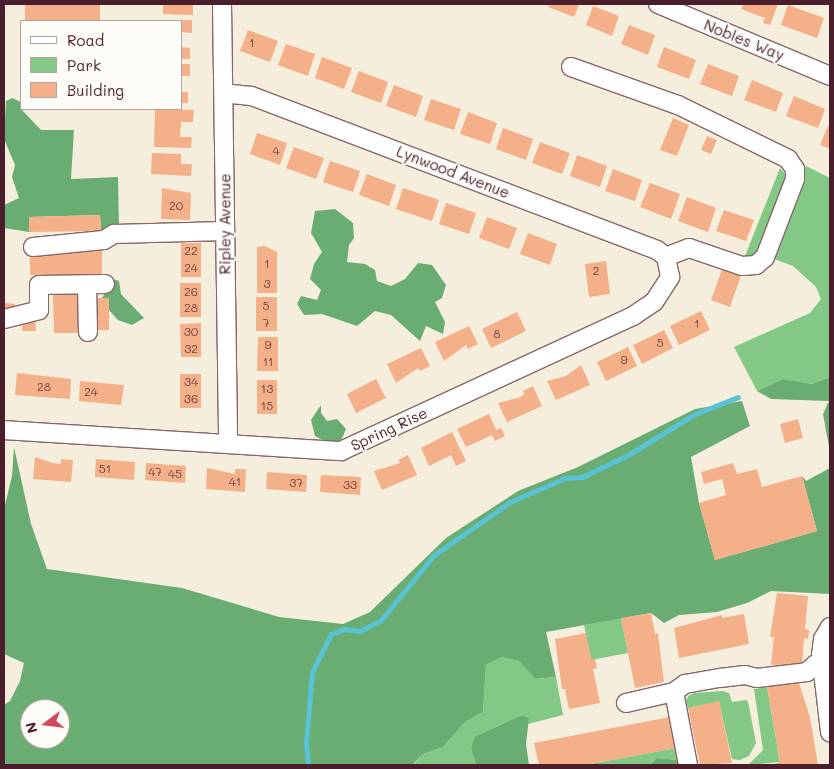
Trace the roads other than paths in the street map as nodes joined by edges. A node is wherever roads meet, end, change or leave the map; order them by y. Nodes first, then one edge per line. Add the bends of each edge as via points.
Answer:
1 (222, 4) edge
2 (658, 4) edge
3 (571, 67) dead end
4 (830, 76) edge
5 (224, 93) junction
6 (225, 231) junction
7 (34, 247) dead end
8 (668, 263) junction
9 (106, 284) dead end
10 (87, 285) junction
11 (4, 319) edge
12 (88, 332) dead end
13 (4, 433) edge
14 (228, 444) junction
15 (830, 627) edge
16 (823, 670) junction
17 (674, 692) junction
18 (626, 703) dead end
19 (830, 732) edge
20 (688, 765) edge

1 - 5 street, Ripley Avenue
2 - 4 street, Nobles Way
3 - 8 street via 678,106 788,159 795,169 795,179 765,257 756,266 742,266 689,248
5 - 6 street, Ripley Avenue
5 - 8 street, Lynwood Avenue via 251,96 639,243
6 - 7 street via 114,234 104,240
6 - 14 street, Ripley Avenue
8 - 14 street, Spring Rise via 670,277 647,308 350,448 333,451
9 - 10 street
10 - 11 street via 39,286 39,310
10 - 12 street
13 - 14 street, Spring Rise
15 - 16 street via 822,647
16 - 17 street via 816,664 807,672 720,678 685,684
16 - 19 street
17 - 18 street
17 - 20 street

